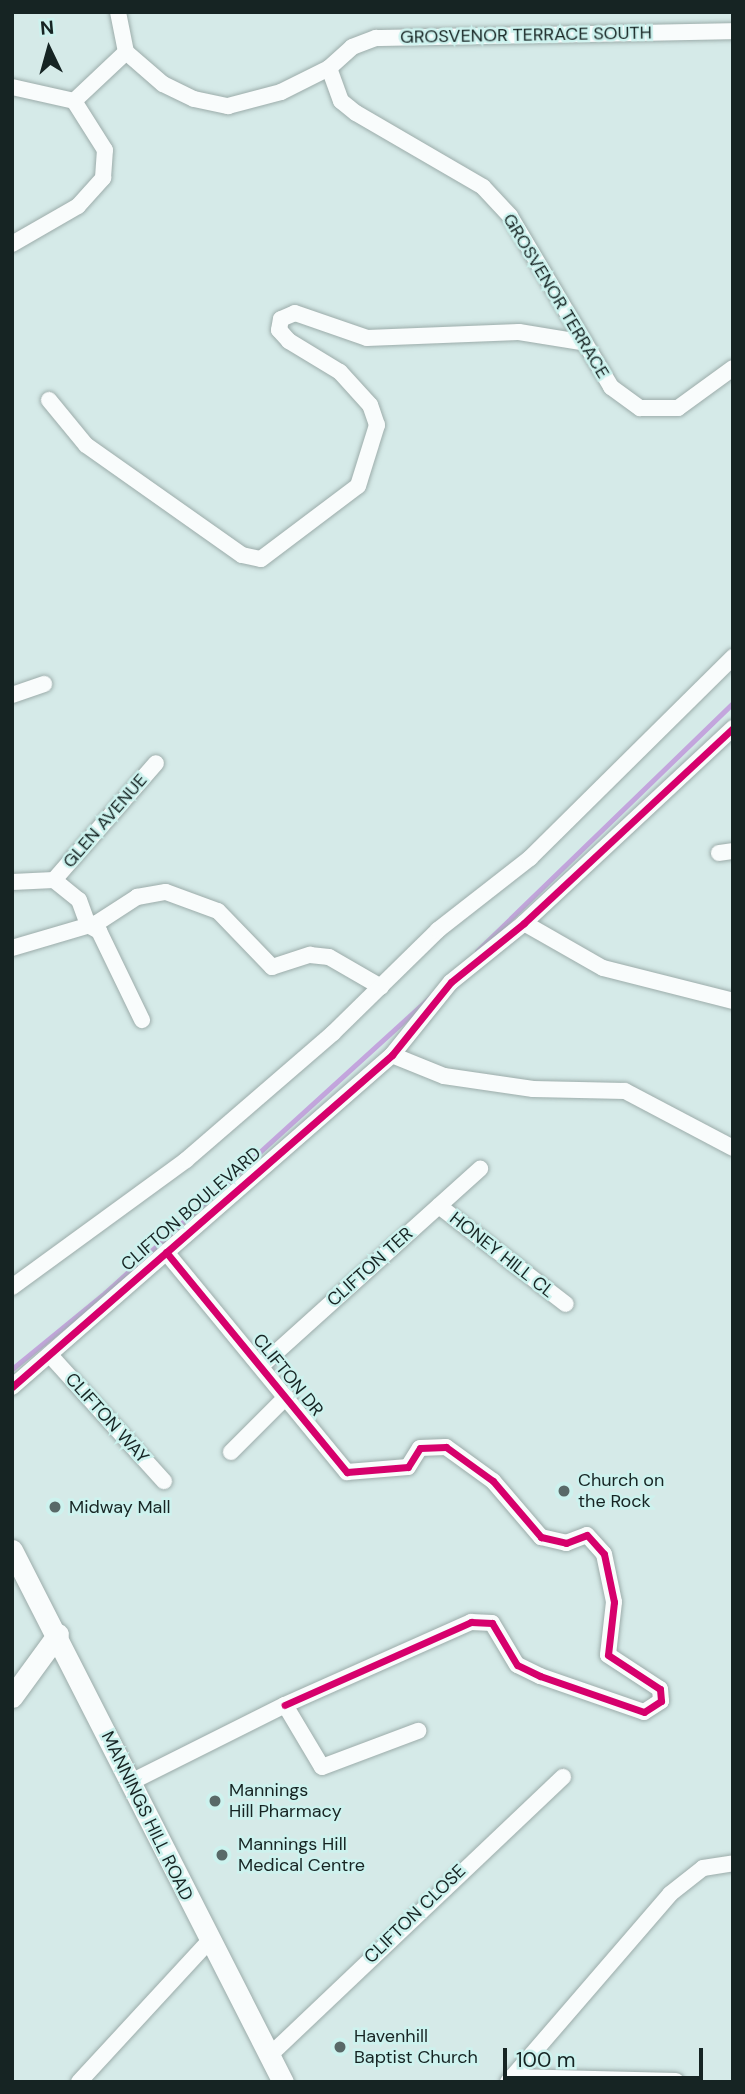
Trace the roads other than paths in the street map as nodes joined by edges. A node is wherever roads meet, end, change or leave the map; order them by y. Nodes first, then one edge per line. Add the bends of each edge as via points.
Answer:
1 (118, 12) edge
2 (733, 31) edge
3 (126, 52) junction
4 (329, 68) junction
5 (12, 87) edge
6 (75, 101) junction
7 (12, 244) edge
8 (581, 342) junction
9 (733, 368) edge
10 (49, 400) dead end
11 (733, 657) edge
12 (44, 684) dead end
13 (12, 695) edge
14 (733, 729) edge
15 (156, 763) dead end
16 (54, 880) junction
17 (12, 882) edge
18 (524, 923) junction
19 (88, 925) junction
20 (12, 948) edge
21 (381, 987) junction
22 (733, 1001) edge
23 (142, 1020) dead end
24 (392, 1055) junction
25 (733, 1148) edge
26 (480, 1169) dead end
27 (439, 1206) junction
28 (166, 1252) junction
29 (12, 1287) edge
30 (566, 1304) dead end
31 (50, 1355) junction
32 (261, 1366) junction
33 (12, 1387) edge
34 (286, 1397) junction
35 (231, 1452) dead end
36 (164, 1481) dead end
37 (12, 1550) edge
38 (58, 1634) junction
39 (12, 1697) edge
40 (285, 1705) junction
41 (418, 1731) dead end
42 (563, 1777) dead end
43 (131, 1782) junction
44 (733, 1863) edge
45 (208, 1942) junction
46 (270, 2055) junction
47 (510, 2080) edge
48 (676, 2081) edge
49 (79, 2082) edge
50 (283, 2082) edge

1 - 3 street
2 - 4 street, GROSVENOR TERRACE SOUTH via 376,38 352,47
3 - 4 street, GROSVENOR TERRACE SOUTH via 163,84 228,106 281,92
3 - 6 street
4 - 8 street, GROSVENOR TERRACE via 341,102 483,187 510,216
5 - 6 street
6 - 7 street via 104,149 103,178 78,206
8 - 9 street, GROSVENOR TERRACE via 611,387 656,410 678,408
8 - 10 street via 508,332 367,338 295,313 281,319 279,330 340,372 370,405 377,425 359,486 261,559 242,555 86,445
11 - 21 street via 530,858 438,930
12 - 13 street
14 - 18 street, CLIFTON BOULEVARD
15 - 16 street, GLEN AVENUE
16 - 17 street
16 - 19 street via 79,900
18 - 22 street via 603,968
18 - 24 street, CLIFTON BOULEVARD via 451,982
19 - 20 street
19 - 21 street via 137,897 166,892 218,911 272,967 310,955 329,957
19 - 23 street via 99,931
21 - 29 street via 186,1160
24 - 25 street via 444,1076 533,1089 625,1091
24 - 28 street, CLIFTON BOULEVARD
26 - 27 street, CLIFTON TER
27 - 30 street, HONEY HILL CL
27 - 32 street, CLIFTON TER
28 - 31 street, CLIFTON BOULEVARD
28 - 32 street, CLIFTON DR
31 - 33 street, CLIFTON BOULEVARD
31 - 36 street, CLIFTON WAY
32 - 34 street, CLIFTON DR
34 - 35 street
34 - 40 street, CLIFTON DR via 347,1472 408,1466 420,1448 446,1447 493,1481 541,1537 566,1543 587,1535 604,1555 614,1602 608,1655 660,1689 661,1701 644,1712 540,1676 517,1665 492,1623 471,1622
37 - 38 main road, MANNINGS HILL ROAD
38 - 39 main road
38 - 43 main road, MANNINGS HILL ROAD
40 - 41 street via 322,1767
40 - 43 street
42 - 46 street, CLIFTON CLOSE
43 - 45 main road, MANNINGS HILL ROAD
44 - 47 street via 704,1868 670,1894
45 - 46 main road, MANNINGS HILL ROAD
45 - 49 street
46 - 50 main road, MANNINGS HILL ROAD
47 - 48 street

